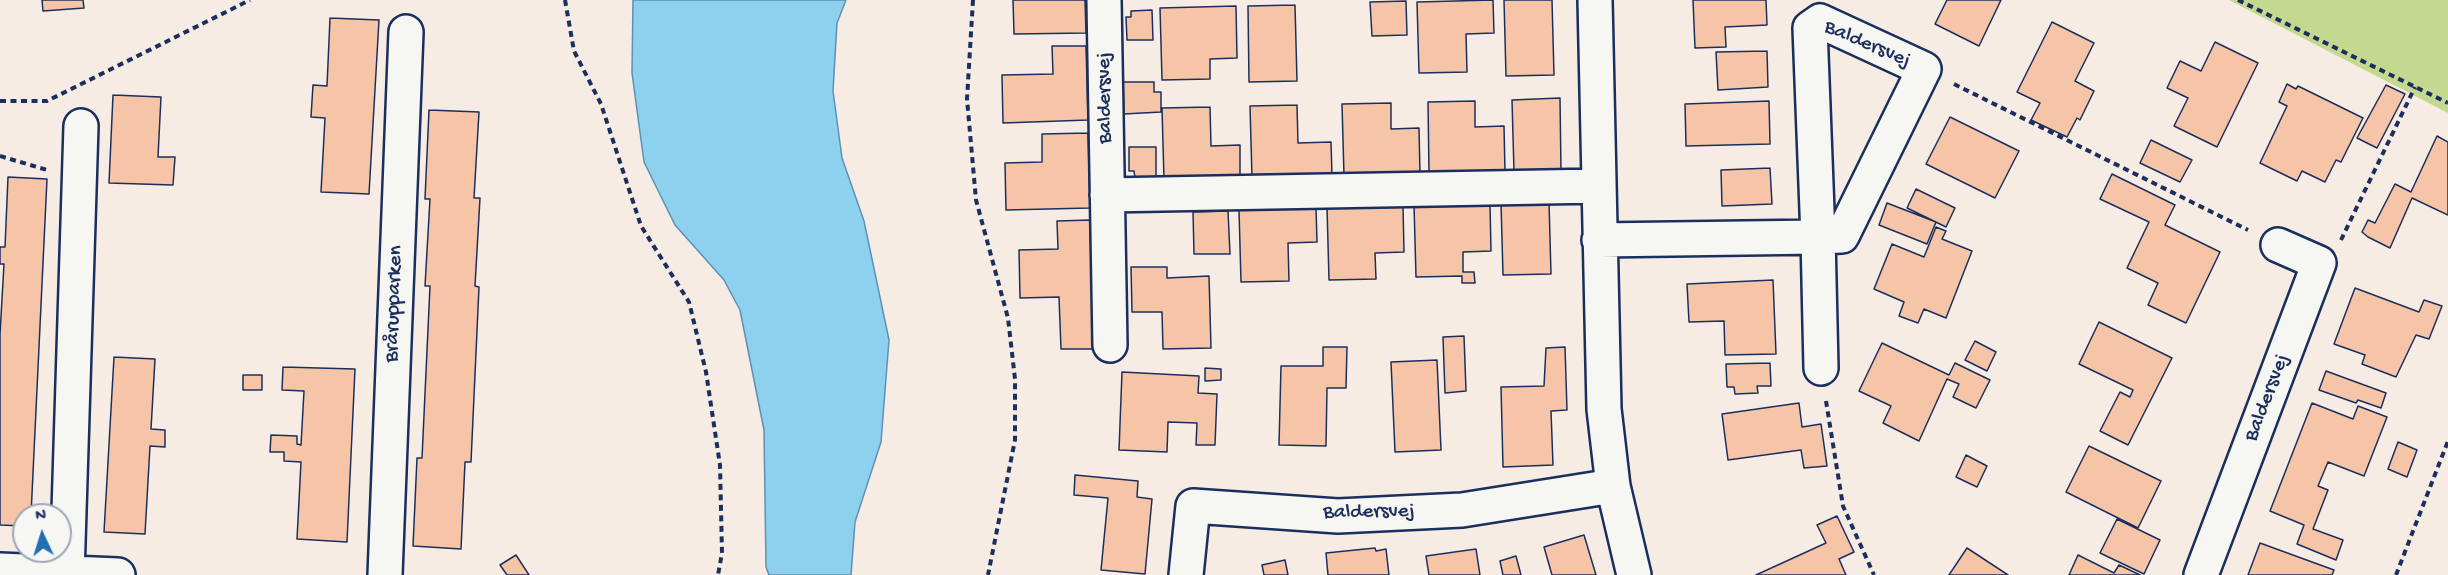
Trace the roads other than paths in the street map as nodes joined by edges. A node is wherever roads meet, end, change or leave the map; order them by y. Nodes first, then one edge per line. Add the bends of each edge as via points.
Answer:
1 (1104, 0) edge
2 (1594, 0) edge
3 (406, 32) dead end
4 (81, 126) dead end
5 (1598, 186) junction
6 (1107, 195) junction
7 (1818, 237) junction
8 (1599, 240) junction
9 (2278, 245) road end
10 (1110, 345) dead end
11 (1821, 368) road end
12 (1613, 486) junction
13 (0, 570) edge
14 (67, 574) edge
15 (118, 575) edge
16 (385, 575) edge
17 (1186, 575) edge
18 (1634, 575) edge
19 (2201, 575) edge

1 - 6 street, Baldersvej
2 - 5 street
3 - 16 street, Brårupparken
4 - 14 street
5 - 6 street
5 - 8 street
6 - 10 street, Baldersvej
7 - 7 street, Baldersvej via 1810,27 1820,21 1924,69 1842,236
7 - 8 street, Baldersvej
7 - 11 street, Baldersvej
8 - 12 street via 1604,409
9 - 19 street, Baldersvej via 2319,263
12 - 17 street, Baldersvej via 1462,510 1383,514 1338,516 1193,506
12 - 18 street
13 - 14 street
14 - 15 street

